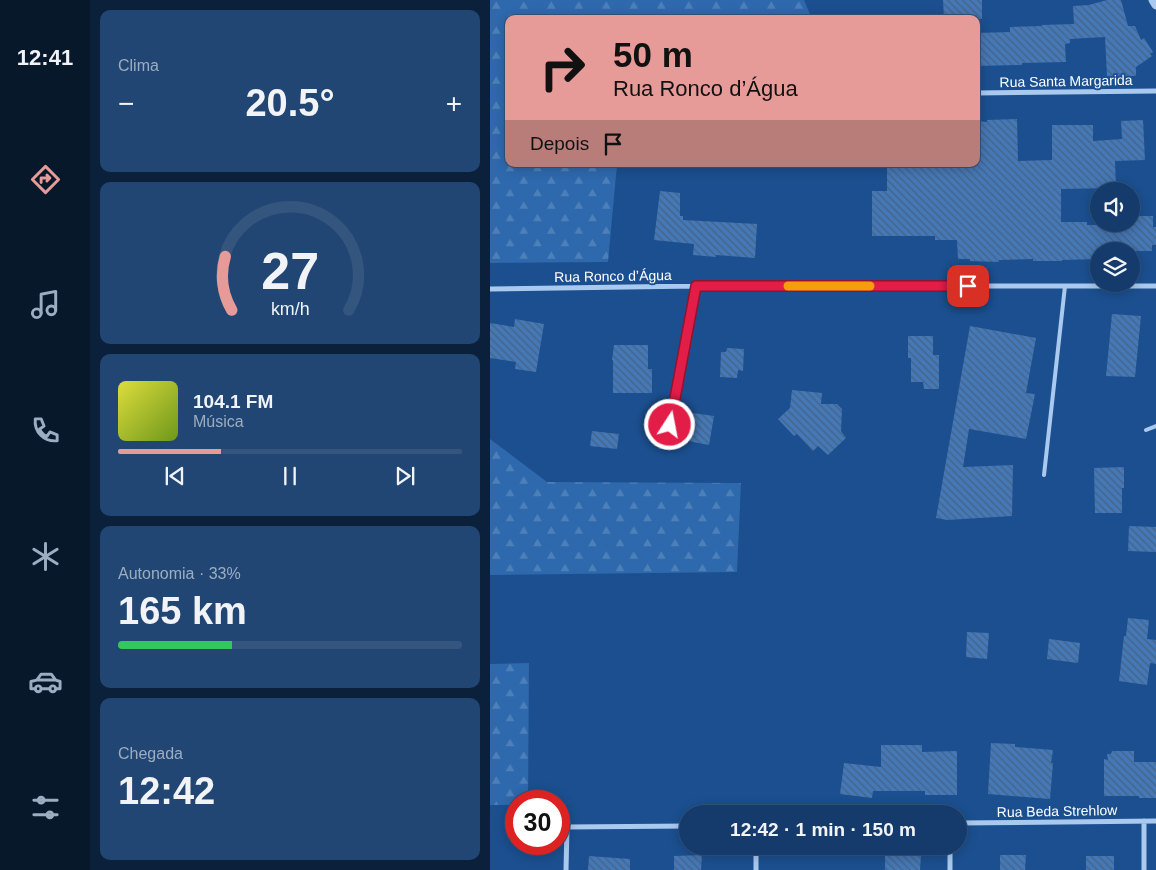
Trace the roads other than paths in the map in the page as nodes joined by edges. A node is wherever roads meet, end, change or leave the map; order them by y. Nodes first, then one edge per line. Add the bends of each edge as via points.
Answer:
1 (1153, 0) edge
2 (1156, 5) edge
3 (1156, 91) edge
4 (980, 93) edge
5 (1065, 285) junction
6 (696, 286) junction
7 (1156, 286) edge
8 (490, 289) edge
9 (670, 425) dead end
10 (1156, 426) edge
11 (1146, 430) dead end
12 (1044, 475) dead end
13 (1144, 821) junction
14 (1156, 821) edge
15 (967, 823) edge
16 (679, 826) edge
17 (756, 855) edge
18 (950, 855) edge
19 (566, 870) edge
20 (756, 870) edge
21 (950, 870) edge
22 (1144, 870) edge

1 - 2 street
3 - 4 street, Rua Santa Margarida
5 - 6 street, Rua Ronco d’Água
5 - 7 street, Rua Ronco d’Água
5 - 12 lane
6 - 8 street, Rua Ronco d’Água
6 - 9 street
10 - 11 lane
13 - 14 street, Rua Beda Strehlow
13 - 15 street, Rua Beda Strehlow
13 - 22 street
16 - 19 street via 567,827
17 - 20 street
18 - 21 street

